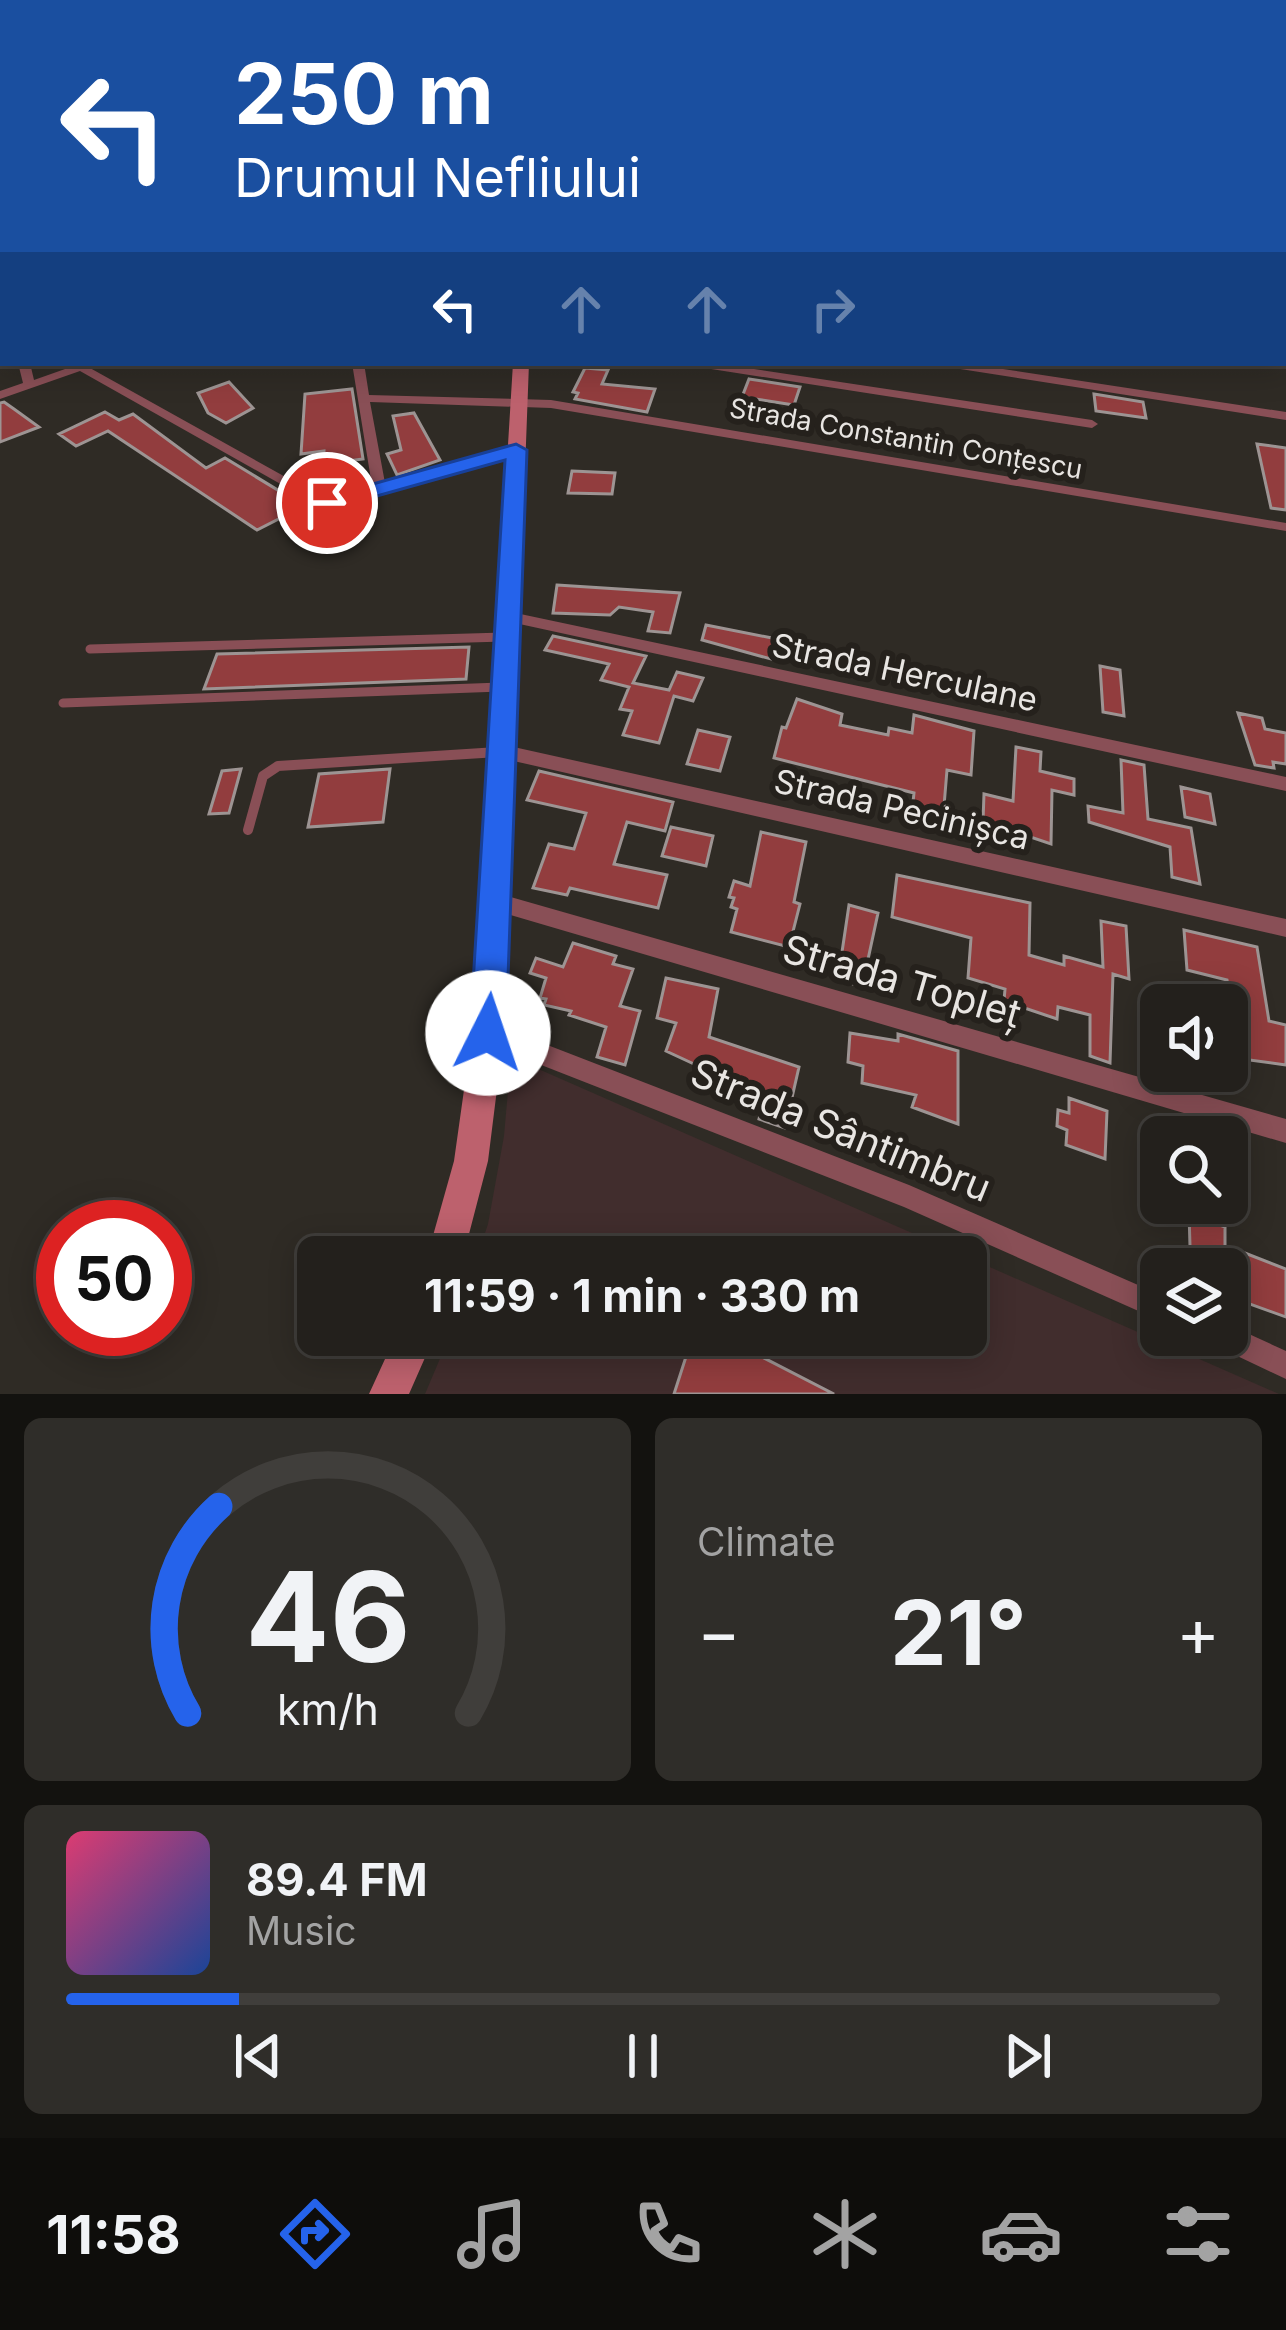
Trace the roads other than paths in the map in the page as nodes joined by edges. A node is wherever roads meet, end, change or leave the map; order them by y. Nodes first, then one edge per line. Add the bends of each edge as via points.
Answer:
1 (25, 366) edge
2 (84, 366) edge
3 (89, 366) edge
4 (358, 366) edge
5 (520, 366) edge
6 (712, 366) edge
7 (961, 366) edge
8 (29, 385) junction
9 (0, 395) edge
10 (363, 398) junction
11 (518, 401) junction
12 (1286, 416) edge
13 (1092, 424) dead end
14 (516, 450) junction
15 (379, 488) junction
16 (1286, 527) edge
17 (510, 627) junction
18 (90, 649) dead end
19 (507, 687) junction
20 (63, 703) dead end
21 (505, 752) junction
22 (1286, 784) edge
23 (248, 830) dead end
24 (497, 902) junction
25 (1286, 928) edge
26 (488, 1033) junction
27 (1286, 1131) edge
28 (451, 1236) edge
29 (1140, 1299) edge
30 (1248, 1347) edge
31 (406, 1356) edge
32 (1286, 1365) edge
33 (388, 1394) edge

1 - 8 street
2 - 8 street
3 - 15 street via 319,502
4 - 10 street
5 - 11 main road
6 - 13 street
7 - 12 street
8 - 9 street
10 - 11 street, Strada Constantin Conțescu
10 - 15 street
11 - 14 main road
11 - 16 street, Strada Constantin Conțescu
14 - 15 street
14 - 17 main road
17 - 18 lane
17 - 19 main road
17 - 22 street, Strada Herculane
19 - 20 lane
19 - 21 main road
21 - 23 lane via 278,766 263,776
21 - 24 main road
21 - 25 street, Strada Pecinișca
24 - 26 main road
24 - 27 street, Strada Topleț
26 - 28 main road
26 - 29 street, Strada Sântimbru via 889,1190
30 - 32 street
31 - 33 main road

